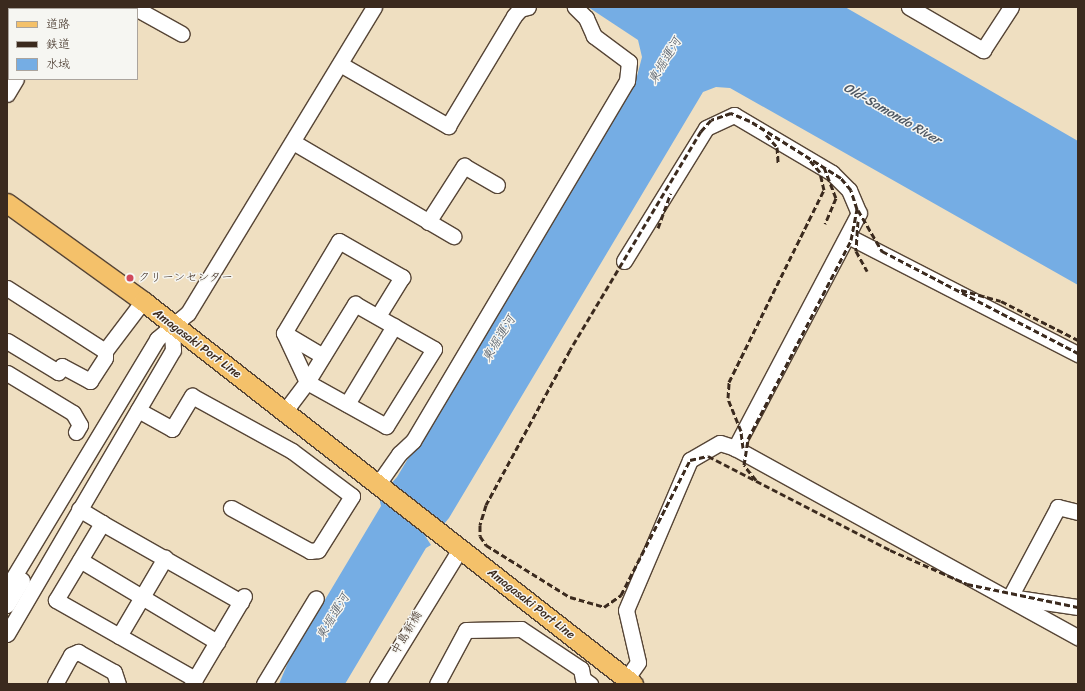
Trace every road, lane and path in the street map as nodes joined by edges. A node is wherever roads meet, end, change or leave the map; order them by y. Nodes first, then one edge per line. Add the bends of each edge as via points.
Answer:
1 (374, 7) edge
2 (528, 7) edge
3 (575, 7) edge
4 (1011, 7) edge
5 (912, 8) edge
6 (138, 9) edge
7 (182, 34) dead end
8 (340, 64) junction
9 (15, 80) edge
10 (7, 94) edge
11 (293, 142) junction
12 (497, 185) dead end
13 (7, 203) edge
14 (428, 222) junction
15 (453, 236) dead end
16 (848, 236) junction
17 (624, 261) dead end
18 (7, 288) edge
19 (143, 302) junction
20 (378, 316) junction
21 (394, 326) junction
22 (172, 328) junction
23 (284, 333) junction
24 (7, 341) edge
25 (105, 351) junction
26 (1078, 354) edge
27 (323, 356) junction
28 (7, 373) edge
29 (307, 382) junction
30 (347, 404) junction
31 (138, 410) junction
32 (285, 411) junction
33 (76, 432) dead end
34 (735, 448) junction
35 (381, 487) junction
36 (231, 508) dead end
37 (79, 509) junction
38 (1078, 512) edge
39 (102, 522) junction
40 (460, 549) junction
41 (165, 558) junction
42 (80, 560) junction
43 (13, 564) edge
44 (7, 588) edge
45 (142, 597) junction
46 (1010, 597) junction
47 (316, 598) dead end
48 (7, 605) edge
49 (1078, 607) edge
50 (7, 634) edge
51 (119, 636) junction
52 (1078, 637) edge
53 (217, 642) junction
54 (630, 681) edge
55 (62, 682) edge
56 (193, 682) edge
57 (118, 684) edge
58 (264, 684) edge
59 (377, 684) edge
60 (437, 684) edge
61 (590, 684) edge

1 - 8 street
2 - 8 street via 520,9 514,16 448,126
3 - 35 street via 586,18 594,36 629,62 627,81 412,441 399,454
4 - 5 street via 984,50
6 - 7 street
8 - 11 street
9 - 10 street
11 - 14 street
11 - 22 street via 188,313
12 - 14 street via 464,166
13 - 19 main road, Amagasaki Port Line
14 - 15 street
16 - 17 street via 859,213 849,190 832,173 734,115 706,128
16 - 26 street
16 - 34 street
18 - 25 street
19 - 22 main road, Amagasaki Port Line
19 - 25 street
20 - 21 street
20 - 23 street via 402,276 339,241
20 - 27 street via 355,304
21 - 30 street
21 - 30 street via 434,349 430,356 386,426
22 - 31 street via 173,350
22 - 32 main road, Amagasaki Port Line
22 - 43 street via 157,339
22 - 48 street
23 - 27 street
23 - 29 street
24 - 25 street via 58,372 62,366 90,381 105,358
27 - 29 street
28 - 33 street via 73,413 80,425
29 - 30 street
29 - 32 street
31 - 36 street via 172,429 192,396 292,451 352,496 318,550 310,551
31 - 37 street
32 - 35 main road, Amagasaki Port Line
34 - 46 street
34 - 54 street via 720,443 690,460 626,610 638,662
35 - 40 main road, Amagasaki Port Line
37 - 39 street
37 - 50 street
38 - 46 street via 1058,507
39 - 41 street
39 - 42 street
40 - 54 main road, Amagasaki Port Line
40 - 59 street, 中島新橋
41 - 45 street
41 - 53 street via 242,599
42 - 45 street
42 - 51 street via 56,600
43 - 44 street
45 - 51 street
45 - 53 street
46 - 49 street
46 - 52 street
47 - 58 street
51 - 56 street
53 - 56 street
55 - 57 street via 71,655 78,652 114,672
60 - 61 street via 466,630 521,629 581,669 583,679

